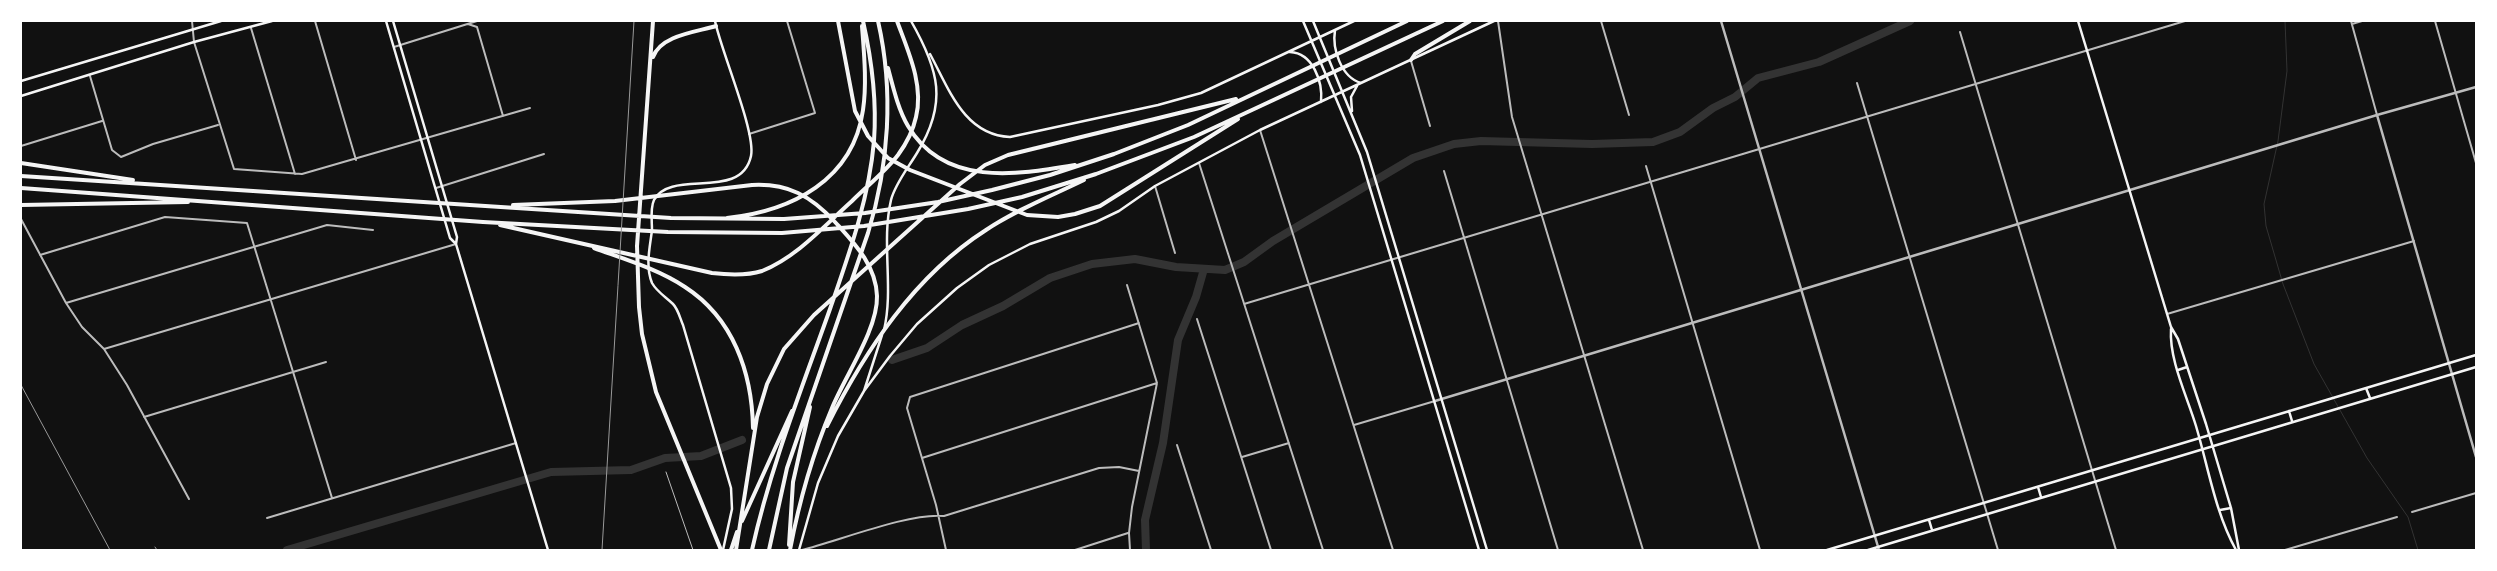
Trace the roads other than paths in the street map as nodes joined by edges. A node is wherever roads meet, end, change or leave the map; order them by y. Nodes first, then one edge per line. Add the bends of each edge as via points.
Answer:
1 (192, 21) edge
2 (221, 21) edge
3 (272, 21) edge
4 (315, 21) edge
5 (386, 21) edge
6 (393, 21) edge
7 (477, 21) edge
8 (654, 21) edge
9 (787, 21) edge
10 (838, 21) edge
11 (862, 21) edge
12 (878, 21) edge
13 (897, 21) edge
14 (911, 21) edge
15 (1303, 21) edge
16 (1313, 21) edge
17 (1354, 21) edge
18 (1407, 21) edge
19 (1443, 21) edge
20 (1470, 21) edge
21 (1496, 21) edge
22 (1601, 21) edge
23 (1720, 21) edge
24 (2078, 21) edge
25 (2185, 21) edge
26 (2362, 21) edge
27 (2435, 21) edge
28 (2351, 23) edge
29 (468, 24) junction
30 (715, 24) edge
31 (251, 28) junction
32 (194, 29) junction
33 (1335, 30) junction
34 (1960, 32) dead end
35 (1320, 38) junction
36 (194, 42) junction
37 (1311, 42) junction
38 (400, 45) junction
39 (394, 47) junction
40 (927, 48) junction
41 (2088, 51) junction
42 (1289, 52) junction
43 (885, 60) junction
44 (1411, 60) junction
45 (652, 61) junction
46 (90, 76) junction
47 (21, 81) edge
48 (1857, 82) dead end
49 (1362, 83) junction
50 (1976, 84) junction
51 (1357, 86) junction
52 (2476, 88) edge
53 (1343, 92) junction
54 (2456, 93) junction
55 (1253, 94) junction
56 (21, 96) edge
57 (1334, 97) junction
58 (1321, 102) junction
59 (530, 108) dead end
60 (1254, 110) junction
61 (1629, 115) dead end
62 (2378, 115) junction
63 (504, 116) junction
64 (1868, 117) junction
65 (1353, 118) junction
66 (103, 120) junction
67 (218, 125) junction
68 (1430, 126) dead end
69 (1260, 130) junction
70 (749, 134) junction
71 (428, 139) junction
72 (422, 141) junction
73 (21, 146) edge
74 (1758, 150) junction
75 (544, 154) dead end
76 (1099, 159) junction
77 (356, 160) junction
78 (21, 162) edge
79 (1199, 163) junction
80 (2476, 163) edge
81 (1646, 166) dead end
82 (1444, 171) dead end
83 (295, 174) junction
84 (1096, 174) junction
85 (21, 176) edge
86 (1651, 182) junction
87 (155, 183) junction
88 (442, 186) junction
89 (1155, 186) junction
90 (21, 188) edge
91 (436, 188) junction
92 (2131, 191) junction
93 (208, 202) junction
94 (468, 204) junction
95 (21, 205) edge
96 (1542, 214) junction
97 (21, 219) edge
98 (701, 219) junction
99 (483, 222) junction
100 (2018, 225) junction
101 (373, 230) dead end
102 (1464, 238) junction
103 (2414, 240) junction
104 (577, 242) junction
105 (456, 244) junction
106 (256, 246) junction
107 (1175, 253) dead end
108 (40, 255) junction
109 (1910, 257) junction
110 (1399, 258) junction
111 (1392, 260) junction
112 (1127, 285) dead end
113 (1308, 285) junction
114 (1801, 290) junction
115 (272, 299) junction
116 (66, 303) junction
117 (1244, 304) junction
118 (2168, 314) junction
119 (1197, 319) dead end
120 (1693, 322) junction
121 (1139, 323) junction
122 (2171, 328) junction
123 (104, 349) junction
124 (1584, 355) junction
125 (2476, 355) edge
126 (326, 362) dead end
127 (2448, 363) junction
128 (2187, 367) junction
129 (2476, 367) edge
130 (2178, 370) junction
131 (292, 372) junction
132 (2451, 374) junction
133 (1506, 378) junction
134 (816, 383) junction
135 (1157, 383) junction
136 (2366, 388) junction
137 (864, 391) junction
138 (800, 393) junction
139 (2370, 398) junction
140 (1442, 399) junction
141 (1435, 401) junction
142 (2289, 411) junction
143 (144, 417) junction
144 (2292, 421) junction
145 (1354, 425) junction
146 (2209, 434) junction
147 (752, 438) junction
148 (2199, 438) junction
149 (516, 443) junction
150 (1289, 443) junction
151 (819, 444) junction
152 (1177, 445) dead end
153 (2212, 445) junction
154 (2202, 448) junction
155 (1242, 457) junction
156 (2476, 457) edge
157 (922, 458) junction
158 (1139, 471) junction
159 (2092, 471) junction
160 (666, 472) dead end
161 (2095, 481) junction
162 (2038, 487) junction
163 (2476, 493) edge
164 (2041, 497) junction
165 (332, 498) junction
166 (189, 499) dead end
167 (1984, 504) junction
168 (2231, 508) junction
169 (2220, 510) junction
170 (2412, 512) dead end
171 (1986, 514) junction
172 (939, 516) junction
173 (2397, 517) dead end
174 (267, 518) dead end
175 (1929, 520) junction
176 (1478, 522) junction
177 (1471, 524) junction
178 (1932, 530) junction
179 (1129, 533) junction
180 (1874, 536) junction
181 (1878, 548) edge
182 (548, 550) edge
183 (693, 550) edge
184 (722, 550) edge
185 (731, 550) edge
186 (736, 550) edge
187 (752, 550) edge
188 (769, 550) edge
189 (789, 550) edge
190 (801, 550) edge
191 (946, 550) edge
192 (1076, 550) edge
193 (1130, 550) edge
194 (1211, 550) edge
195 (1272, 550) edge
196 (1323, 550) edge
197 (1393, 550) edge
198 (1479, 550) edge
199 (1486, 550) edge
200 (1558, 550) edge
201 (1643, 550) edge
202 (1760, 550) edge
203 (1827, 550) edge
204 (1868, 550) edge
205 (1998, 550) edge
206 (2116, 550) edge
207 (2238, 550) edge
208 (2285, 550) edge

1 - 32 street
2 - 32 main road
3 - 31 main road
4 - 77 street
5 - 39 main road
6 - 38 main road
7 - 29 street
8 - 45 highway
9 - 70 street via 815,113
10 - 60 highway via 853,104 861,125 883,153 902,166 1027,214 1051,217 1075,214 1108,203
11 - 98 highway via 863,110 857,136 841,164 816,189 779,208 746,216
11 - 138 highway via 875,96 869,176 850,252
12 - 43 highway
13 - 104 highway via 914,69 918,96 916,117 908,137 886,168 784,259 759,271 724,275
14 - 40 main road
15 - 37 main road
16 - 35 main road
17 - 33 main road
18 - 55 highway
19 - 60 highway
20 - 44 highway via 1414,54
21 - 44 main road
21 - 96 street via 1518,137
22 - 61 street
23 - 74 street
24 - 41 main road
25 - 41 street
26 - 28 street
27 - 54 street
28 - 62 street
29 - 38 street
29 - 63 street via 477,27
30 - 45 highway via 664,43
30 - 70 main road
31 - 36 main road
31 - 83 street
32 - 36 street
32 - 47 main road
33 - 35 main road
33 - 49 main road via 1335,48 1343,67 1348,76
34 - 50 street
35 - 37 main road
35 - 53 main road
36 - 46 main road
36 - 67 street
37 - 42 main road
37 - 57 main road
38 - 39 street
38 - 71 main road
39 - 72 main road
40 - 42 main road via 969,121 990,134 1010,137 1181,100
40 - 137 main road via 936,85 936,110 927,136 892,198 887,239 885,324
41 - 50 street
41 - 92 main road
42 - 58 main road via 1303,54 1314,68
43 - 76 highway via 902,112 913,133 934,155 961,169 999,174
43 - 134 highway via 887,128 878,200
44 - 49 main road
44 - 68 street
45 - 184 highway via 637,246 642,334 664,414
46 - 56 main road
46 - 66 street
48 - 64 street
49 - 51 main road
50 - 64 street
50 - 100 street
51 - 53 main road
51 - 65 main road via 1350,101
52 - 54 street
53 - 57 main road
53 - 65 main road
54 - 62 street
54 - 80 street
55 - 76 highway via 1188,125
55 - 147 highway via 1204,109 1008,155 980,168 795,335 776,364 764,391
57 - 58 main road
57 - 111 main road via 1366,174
58 - 69 main road
59 - 63 street
60 - 84 highway
62 - 92 street
62 - 103 street
63 - 71 street
64 - 74 street
64 - 109 street
65 - 110 main road
66 - 67 street via 114,153 121,157
66 - 73 street
67 - 83 street via 234,169
69 - 79 main road
69 - 113 street
70 - 184 main road via 751,155 740,175 726,181 663,191 654,200 649,245 652,282 674,306 683,325 723,457 732,497
71 - 72 street
71 - 88 main road
72 - 77 street
72 - 91 main road
74 - 86 street
74 - 114 street
75 - 88 street
76 - 98 highway via 1000,188 912,206 811,218
77 - 83 street
78 - 87 highway
79 - 89 main road
79 - 117 street
81 - 86 street
82 - 102 street
84 - 99 highway via 1022,196 908,220 810,231 756,234 668,232
84 - 151 highway via 994,225 968,242 927,279 889,324 842,399
85 - 87 highway
86 - 96 street
86 - 120 street
87 - 94 highway
88 - 91 street
88 - 105 main road via 457,237
89 - 107 street
89 - 137 main road via 1119,211 1030,244 971,277 917,324
90 - 93 highway
91 - 105 main road via 450,238
92 - 100 street
92 - 118 main road
93 - 95 highway
93 - 99 highway
94 - 98 highway
94 - 151 highway via 586,203 765,185 787,187 813,201 862,254 872,272 877,295 873,321 837,396
96 - 102 street
96 - 124 street
97 - 108 street
99 - 104 highway
100 - 109 street
100 - 159 street
101 - 106 street via 327,225
102 - 110 street
102 - 133 street
103 - 118 street
103 - 127 street
104 - 147 highway via 671,279 691,291 710,309 732,338 744,364 751,397
105 - 115 street
105 - 149 main road
106 - 108 street via 248,225 243,221 165,217
106 - 115 street
106 - 116 street
108 - 116 street
109 - 114 street
109 - 167 street
110 - 111 street
110 - 140 main road
111 - 113 street
111 - 141 main road
112 - 121 street
113 - 117 street
113 - 145 street
114 - 120 street
114 - 180 street
115 - 123 street
115 - 131 street
116 - 123 street via 82,328
117 - 150 street
118 - 122 main road
119 - 155 street
120 - 124 street
120 - 202 street
121 - 135 street
121 - 157 street via 915,394 907,401 907,408
122 - 128 main road
122 - 130 main road
123 - 143 street
124 - 133 street
124 - 201 street
125 - 127 main road
126 - 131 street
127 - 132 street
127 - 136 main road
128 - 130 main road
128 - 146 main road
129 - 132 main road
130 - 148 main road
131 - 143 street
131 - 165 street
132 - 139 main road
132 - 156 street
133 - 140 street
133 - 200 street
134 - 188 highway via 782,489
134 - 189 highway via 793,482
135 - 157 street
135 - 158 street
136 - 139 main road
136 - 142 main road
137 - 190 main road via 841,429 825,466
138 - 185 highway
138 - 187 highway
139 - 144 main road
140 - 141 street
140 - 176 main road
141 - 145 street
141 - 177 main road
142 - 144 main road
142 - 146 main road
143 - 166 street
144 - 153 main road
145 - 197 street
146 - 148 main road
146 - 153 main road
147 - 186 highway
148 - 154 main road
148 - 159 main road
149 - 165 street
149 - 182 main road
150 - 155 street
150 - 196 street
151 - 189 highway
152 - 194 street
153 - 154 main road
153 - 168 main road
154 - 161 main road
154 - 169 main road
155 - 195 street
157 - 172 street
158 - 172 street via 1099,468
158 - 179 street
159 - 161 street
159 - 162 main road
160 - 183 lane
161 - 164 main road
161 - 206 street
162 - 164 main road
162 - 167 main road
163 - 170 street
164 - 171 main road
165 - 174 street
167 - 171 street
167 - 175 main road
168 - 169 main road
168 - 207 main road
169 - 207 main road
171 - 178 main road
171 - 205 street
172 - 190 street via 934,514 913,519
172 - 191 street
173 - 208 street
175 - 178 main road
175 - 180 main road
176 - 177 main road
176 - 199 main road
177 - 198 main road
178 - 181 main road
179 - 192 street
179 - 193 street
180 - 181 street
180 - 203 main road
181 - 204 main road

